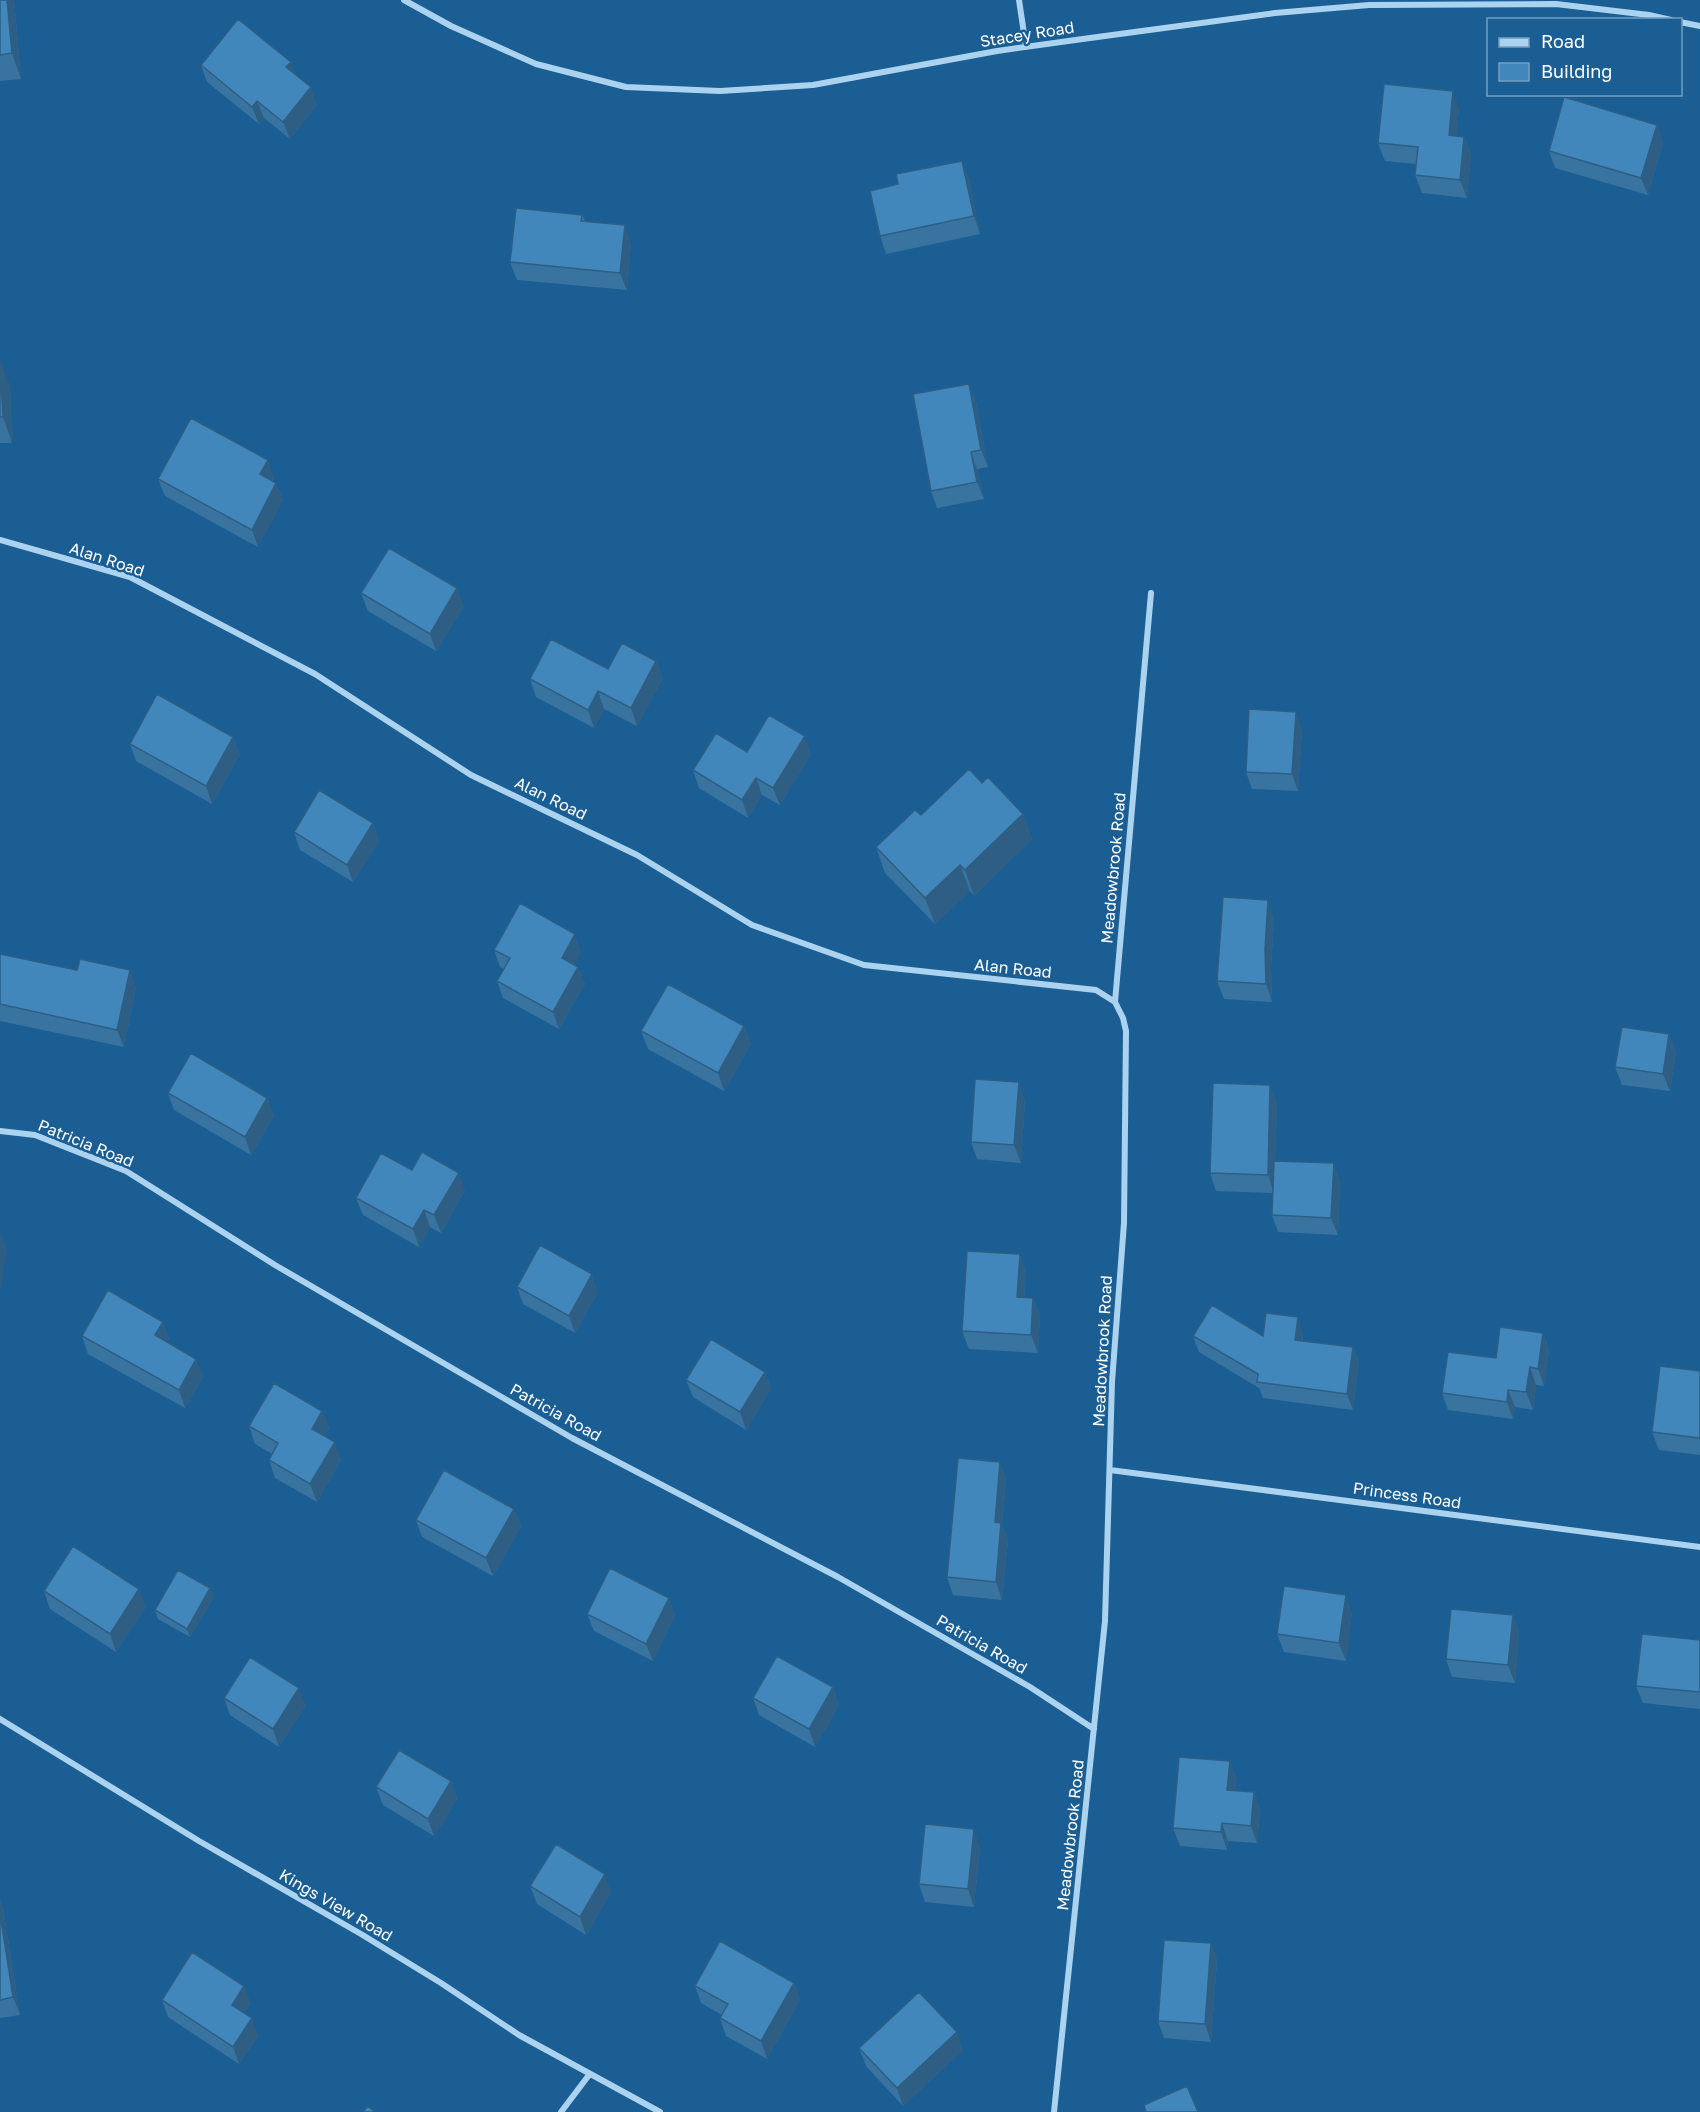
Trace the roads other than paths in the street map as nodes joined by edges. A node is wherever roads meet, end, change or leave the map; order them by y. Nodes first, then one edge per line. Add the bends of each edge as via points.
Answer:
1 (404, 0) edge
2 (1018, 0) edge
3 (1662, 18) edge
4 (1682, 22) edge
5 (1700, 26) edge
6 (1026, 47) junction
7 (0, 540) edge
8 (1151, 593) dead end
9 (1115, 1002) junction
10 (0, 1131) edge
11 (1110, 1470) junction
12 (1700, 1548) edge
13 (0, 1719) edge
14 (1094, 1729) junction
15 (589, 2075) junction
16 (561, 2112) edge
17 (660, 2112) edge
18 (1054, 2112) edge

1 - 6 street, Stacey Road via 536,64 626,87 720,91 813,85
2 - 6 street
3 - 6 street, Stacey Road via 1556,4 1369,5 1275,13
4 - 5 street
7 - 9 street, Alan Road via 140,583 315,674 471,775 637,855 753,925 864,965 1096,990
8 - 9 street, Meadowbrook Road
9 - 11 street, Meadowbrook Road via 1126,1031 1124,1223
10 - 14 street, Patricia Road via 35,1136 126,1171 275,1265 572,1438 838,1577 1030,1687
11 - 12 street, Princess Road
11 - 14 street, Meadowbrook Road via 1105,1621
13 - 15 street, Kings View Road
14 - 18 street, Meadowbrook Road
15 - 16 street
15 - 17 street, Kings View Road

